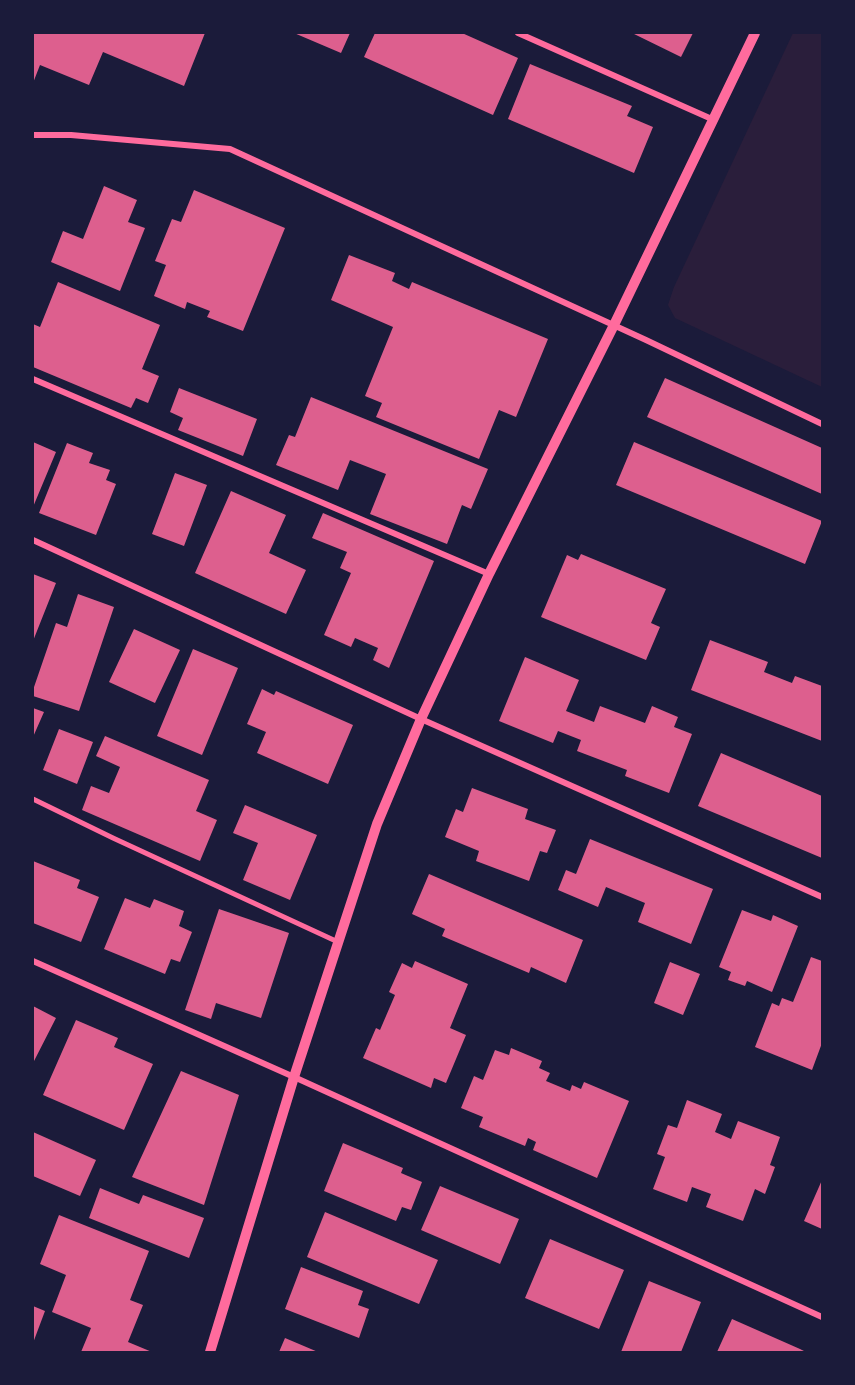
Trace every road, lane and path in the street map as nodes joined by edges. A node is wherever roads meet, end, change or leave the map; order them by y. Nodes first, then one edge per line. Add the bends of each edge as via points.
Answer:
1 (518, 33) edge
2 (755, 33) edge
3 (714, 120) junction
4 (33, 135) edge
5 (614, 325) junction
6 (33, 379) edge
7 (821, 421) edge
8 (33, 540) edge
9 (489, 573) junction
10 (421, 719) junction
11 (33, 799) edge
12 (822, 897) edge
13 (338, 942) junction
14 (33, 961) edge
15 (294, 1077) junction
16 (822, 1317) edge
17 (210, 1352) edge

1 - 3 street
2 - 3 street
3 - 5 street
4 - 5 street via 230,150
5 - 7 street
5 - 9 street
6 - 9 street
8 - 10 street
9 - 10 street
10 - 12 street
10 - 13 street via 377,824
11 - 13 street
13 - 15 street
14 - 15 street
15 - 16 street
15 - 17 street

